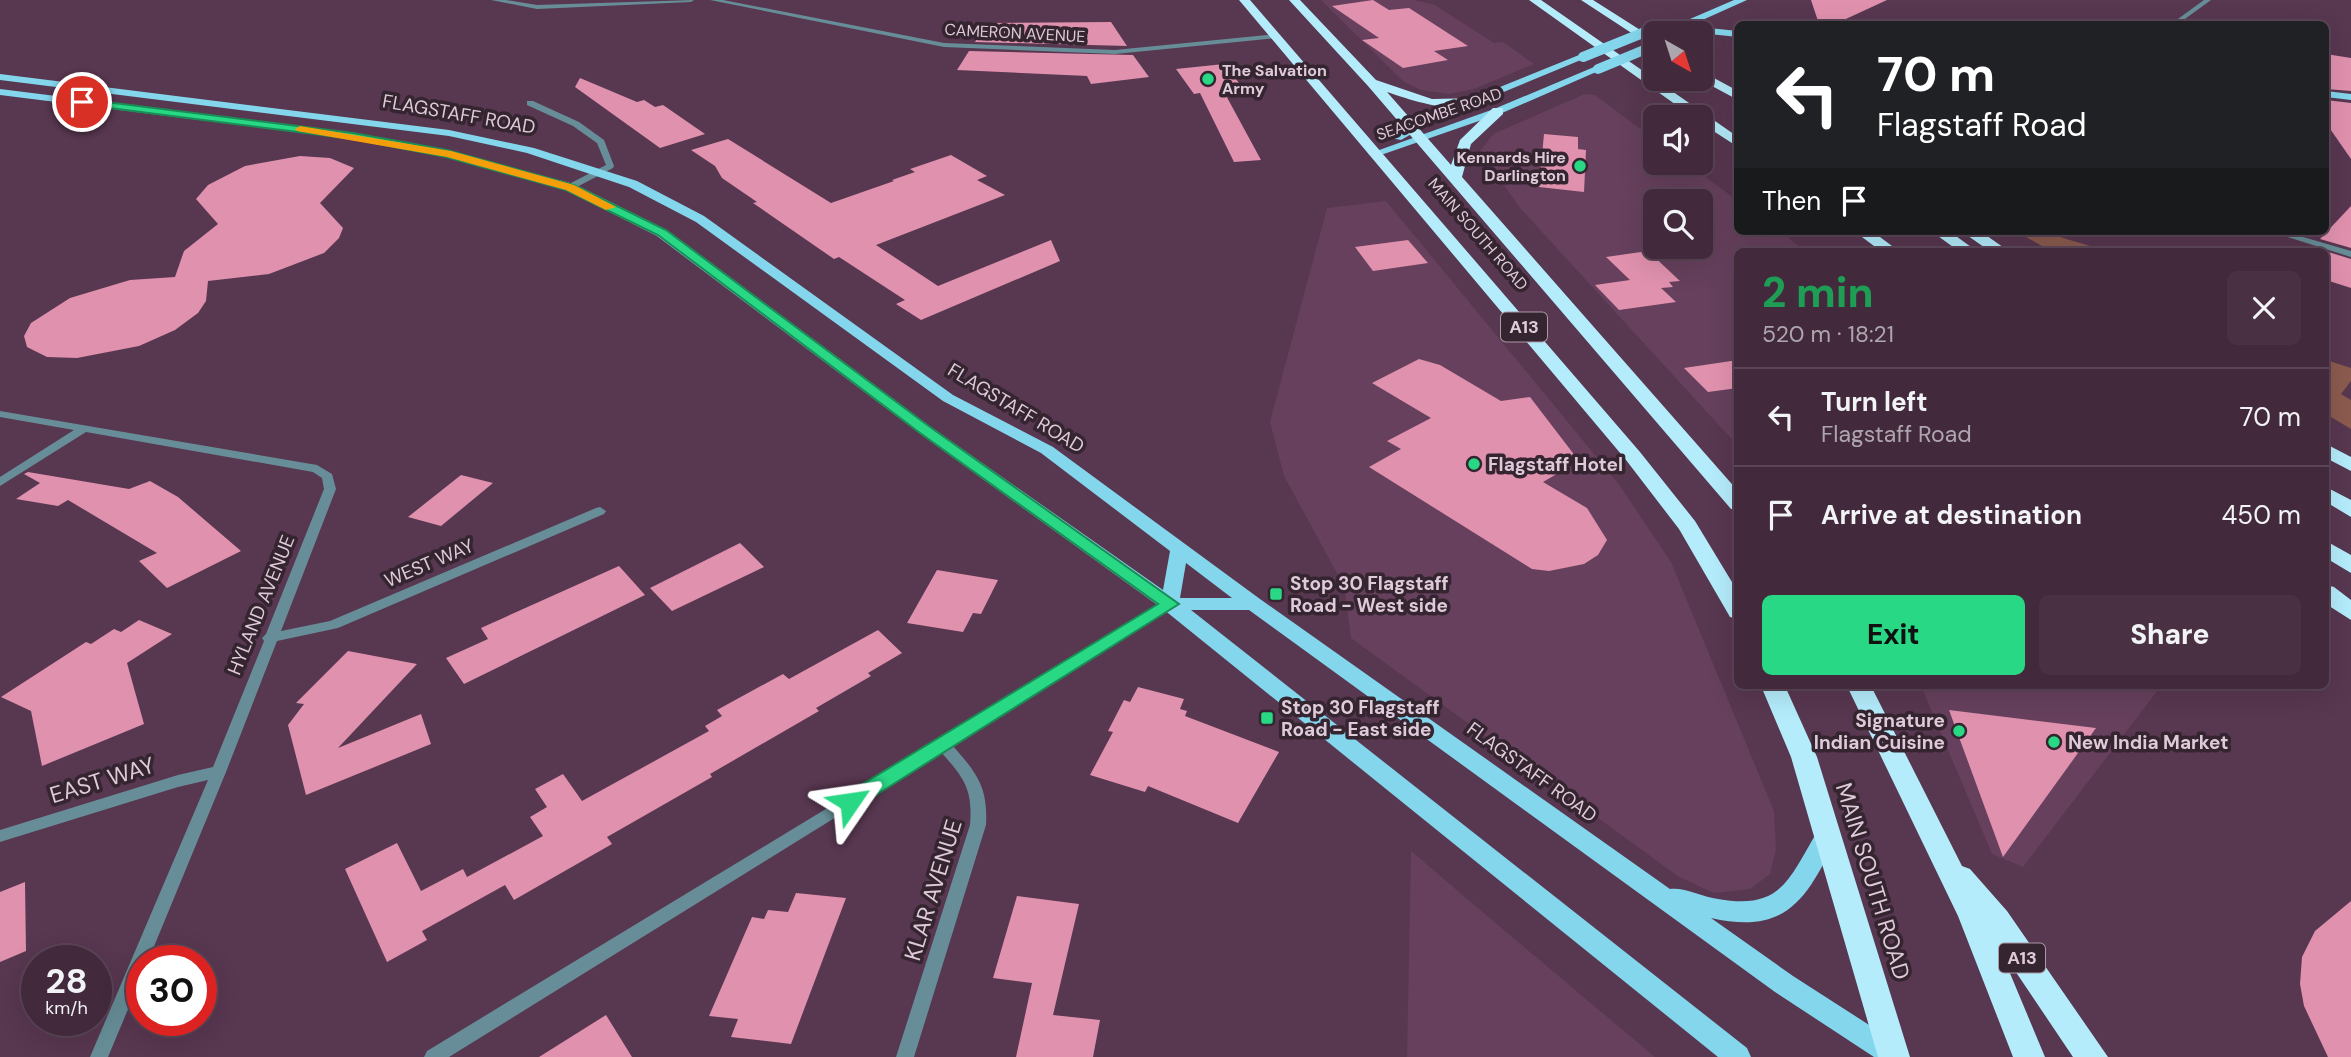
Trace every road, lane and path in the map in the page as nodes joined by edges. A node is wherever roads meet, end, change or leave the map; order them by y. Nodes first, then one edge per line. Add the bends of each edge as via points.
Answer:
1 (494, 0) edge
2 (691, 0) edge
3 (713, 0) edge
4 (1244, 0) edge
5 (1294, 0) edge
6 (1534, 0) edge
7 (1586, 0) edge
8 (1742, 0) edge
9 (2208, 0) edge
10 (1699, 21) edge
11 (2178, 21) edge
12 (1643, 33) edge
13 (1713, 33) edge
14 (1734, 34) edge
15 (1277, 36) junction
16 (1643, 37) edge
17 (1713, 41) edge
18 (1734, 43) edge
19 (1643, 50) edge
20 (0, 77) edge
21 (1713, 82) edge
22 (1372, 83) junction
23 (2329, 85) edge
24 (2351, 87) edge
25 (0, 92) edge
26 (1734, 94) edge
27 (2329, 94) edge
28 (2351, 97) edge
29 (1476, 101) junction
30 (530, 103) dead end
31 (1498, 111) junction
32 (1414, 135) junction
33 (1734, 139) edge
34 (1374, 154) junction
35 (599, 173) junction
36 (1454, 179) junction
37 (570, 187) junction
38 (1868, 235) edge
39 (1945, 235) edge
40 (1975, 235) edge
41 (2287, 235) edge
42 (1886, 248) edge
43 (1964, 248) edge
44 (1996, 248) edge
45 (2351, 254) edge
46 (0, 414) edge
47 (85, 428) junction
48 (2329, 452) edge
49 (2351, 465) edge
50 (0, 482) edge
51 (2329, 495) edge
52 (1734, 499) edge
53 (600, 510) dead end
54 (2351, 510) edge
55 (1179, 549) junction
56 (2329, 550) edge
57 (2351, 566) edge
58 (2329, 594) edge
59 (1170, 604) junction
60 (1253, 604) junction
61 (1734, 604) edge
62 (2351, 612) edge
63 (269, 638) junction
64 (1774, 689) edge
65 (1860, 689) edge
66 (943, 745) junction
67 (219, 772) junction
68 (1827, 835) junction
69 (0, 836) edge
70 (1946, 864) junction
71 (1659, 894) junction
72 (1894, 1056) edge
73 (99, 1057) edge
74 (433, 1057) edge
75 (905, 1057) edge
76 (1738, 1057) edge
77 (2029, 1057) edge
78 (2092, 1057) edge

1 - 2 street via 537,7
3 - 15 street, CAMERON AVENUE via 972,47 1115,52
4 - 15 highway, MAIN SOUTH ROAD / A13
5 - 22 highway, MAIN SOUTH ROAD / A13
6 - 33 highway
7 - 16 highway
8 - 10 main road
9 - 11 street
12 - 29 main road, SEACOMBE ROAD, bridge
13 - 14 main road, SEACOMBE ROAD
15 - 34 highway, MAIN SOUTH ROAD / A13
17 - 18 main road
19 - 31 main road, SEACOMBE ROAD, bridge
20 - 35 main road, FLAGSTAFF ROAD via 449,133 530,150
21 - 26 highway
22 - 29 highway, A13 via 1431,103
22 - 32 highway, MAIN SOUTH ROAD / A13
23 - 24 main road
25 - 37 main road, FLAGSTAFF ROAD via 353,136 447,154
27 - 28 main road
29 - 32 main road, SEACOMBE ROAD
30 - 35 street via 576,124 601,142 610,166
31 - 32 main road, SEACOMBE ROAD
31 - 36 highway via 1465,144
32 - 34 main road, SEACOMBE ROAD
32 - 36 highway, MAIN SOUTH ROAD / A13
34 - 61 highway, MAIN SOUTH ROAD / A13 via 1633,456 1688,526
35 - 37 street
35 - 55 main road, FLAGSTAFF ROAD via 633,184 700,219 948,398 1047,450
36 - 52 highway, MAIN SOUTH ROAD / A13
37 - 59 main road, FLAGSTAFF ROAD via 662,233 925,430
38 - 42 highway
39 - 43 highway
40 - 44 highway
41 - 45 street
46 - 47 street, HYLAND AVENUE
47 - 50 street
47 - 63 street, HYLAND AVENUE via 304,466 328,477 330,489
48 - 49 highway
51 - 54 highway
53 - 63 street, WEST WAY via 333,625
55 - 59 main road
55 - 60 main road, FLAGSTAFF ROAD
56 - 57 highway
58 - 62 highway
59 - 60 main road
59 - 66 street
59 - 76 main road, FLAGSTAFF ROAD
60 - 71 main road, FLAGSTAFF ROAD
63 - 67 street, HYLAND AVENUE
64 - 68 highway, MAIN SOUTH ROAD via 1804,757
65 - 70 highway, A13
66 - 74 street
66 - 75 street, KLAR AVENUE via 971,775 981,801 978,824
67 - 69 street, EAST WAY
67 - 73 street, HYLAND AVENUE
68 - 71 main road via 1791,895 1768,908 1729,912
68 - 72 highway, MAIN SOUTH ROAD
70 - 77 highway, A13 via 1972,915
70 - 78 highway, A13 via 1988,905 2074,1037
71 - 72 main road, FLAGSTAFF ROAD

